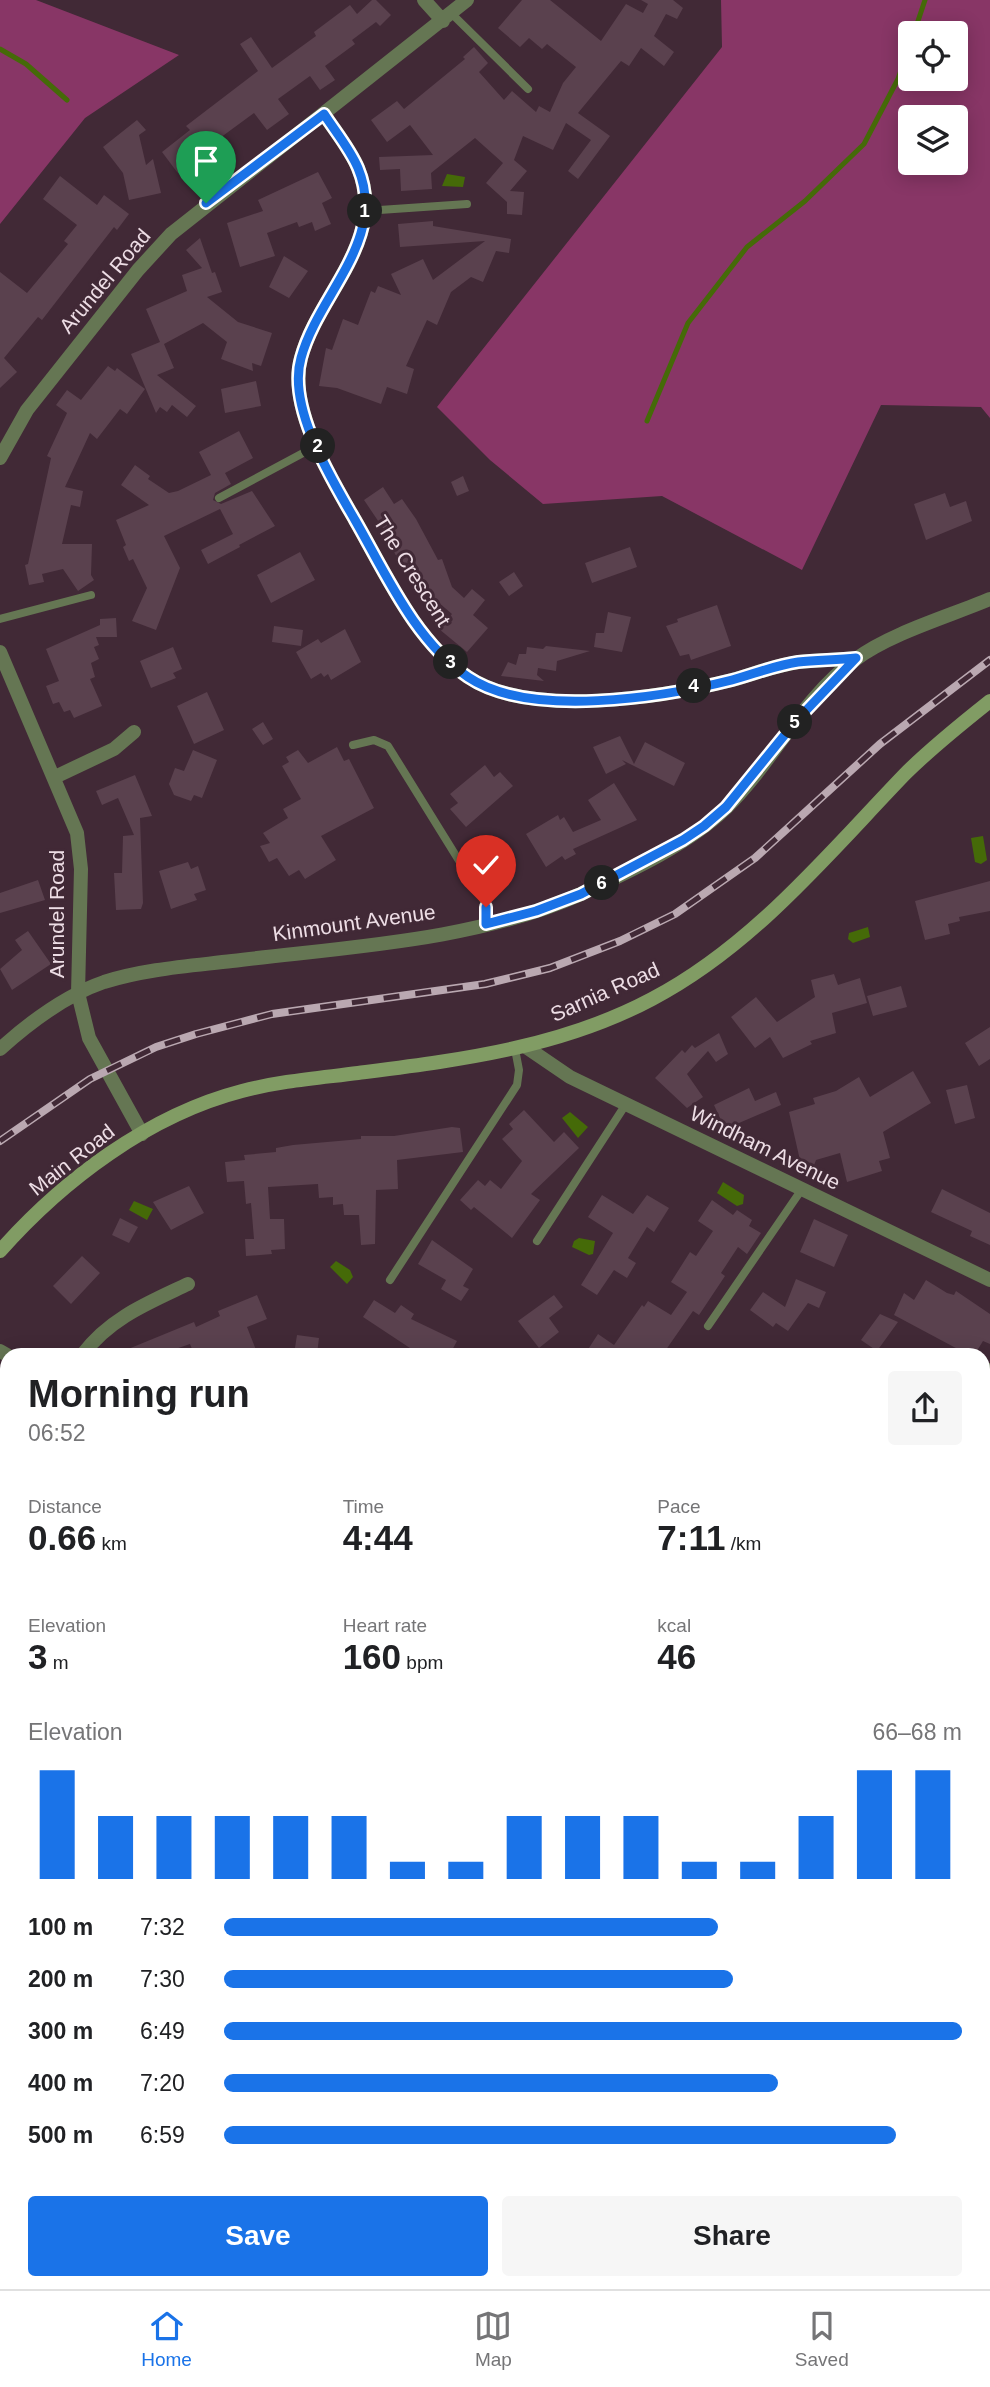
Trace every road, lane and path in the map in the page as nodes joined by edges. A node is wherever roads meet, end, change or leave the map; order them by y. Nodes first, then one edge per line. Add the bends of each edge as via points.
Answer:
1 (425, 0) edge
2 (467, 0) edge
3 (447, 17) junction
4 (528, 89) dead end
5 (324, 114) junction
6 (467, 204) dead end
7 (365, 211) junction
8 (318, 445) junction
9 (0, 458) edge
10 (219, 498) dead end
11 (91, 595) dead end
12 (990, 599) edge
13 (0, 619) edge
14 (0, 653) edge
15 (856, 658) junction
16 (990, 701) edge
17 (134, 732) dead end
18 (353, 745) dead end
19 (55, 776) junction
20 (486, 924) junction
21 (78, 993) junction
22 (521, 1048) junction
23 (0, 1049) edge
24 (626, 1104) junction
25 (142, 1134) junction
26 (802, 1189) junction
27 (537, 1241) dead end
28 (0, 1251) edge
29 (990, 1279) edge
30 (390, 1280) dead end
31 (188, 1284) dead end
32 (708, 1326) dead end
33 (88, 1348) edge

1 - 3 street
2 - 3 street, Arundel Road
3 - 4 lane
3 - 5 street, Arundel Road
5 - 7 street, The Crescent via 358,167
5 - 9 street, Arundel Road via 171,234 27,410
6 - 7 lane
7 - 8 street, The Crescent via 360,240 301,359 301,410
8 - 10 lane
8 - 15 street, The Crescent via 339,492 411,617 440,653 469,678 494,689 559,701 613,700 731,680 799,662
11 - 13 lane
12 - 15 street, Kinmount Avenue
14 - 19 street, Arundel Road
15 - 20 street, Kinmount Avenue via 796,721 726,807 704,826 581,894
16 - 22 main road, Sarnia Road via 907,772 791,893 724,952 652,999
17 - 19 street via 114,749
18 - 20 lane via 374,740 388,746 484,901
19 - 21 street, Arundel Road via 79,849
20 - 21 street, Kinmount Avenue via 390,942 143,974
21 - 23 street, Kinmount Avenue via 23,1028
21 - 25 street, Arundel Road via 89,1038
22 - 24 street, Windham Avenue
22 - 25 main road, Sarnia Road via 240,1091
22 - 30 lane via 516,1086
24 - 26 street, Windham Avenue
24 - 27 lane
25 - 28 main road, Main Road via 71,1183
26 - 29 street, Windham Avenue
26 - 32 lane
31 - 33 street via 113,1322

